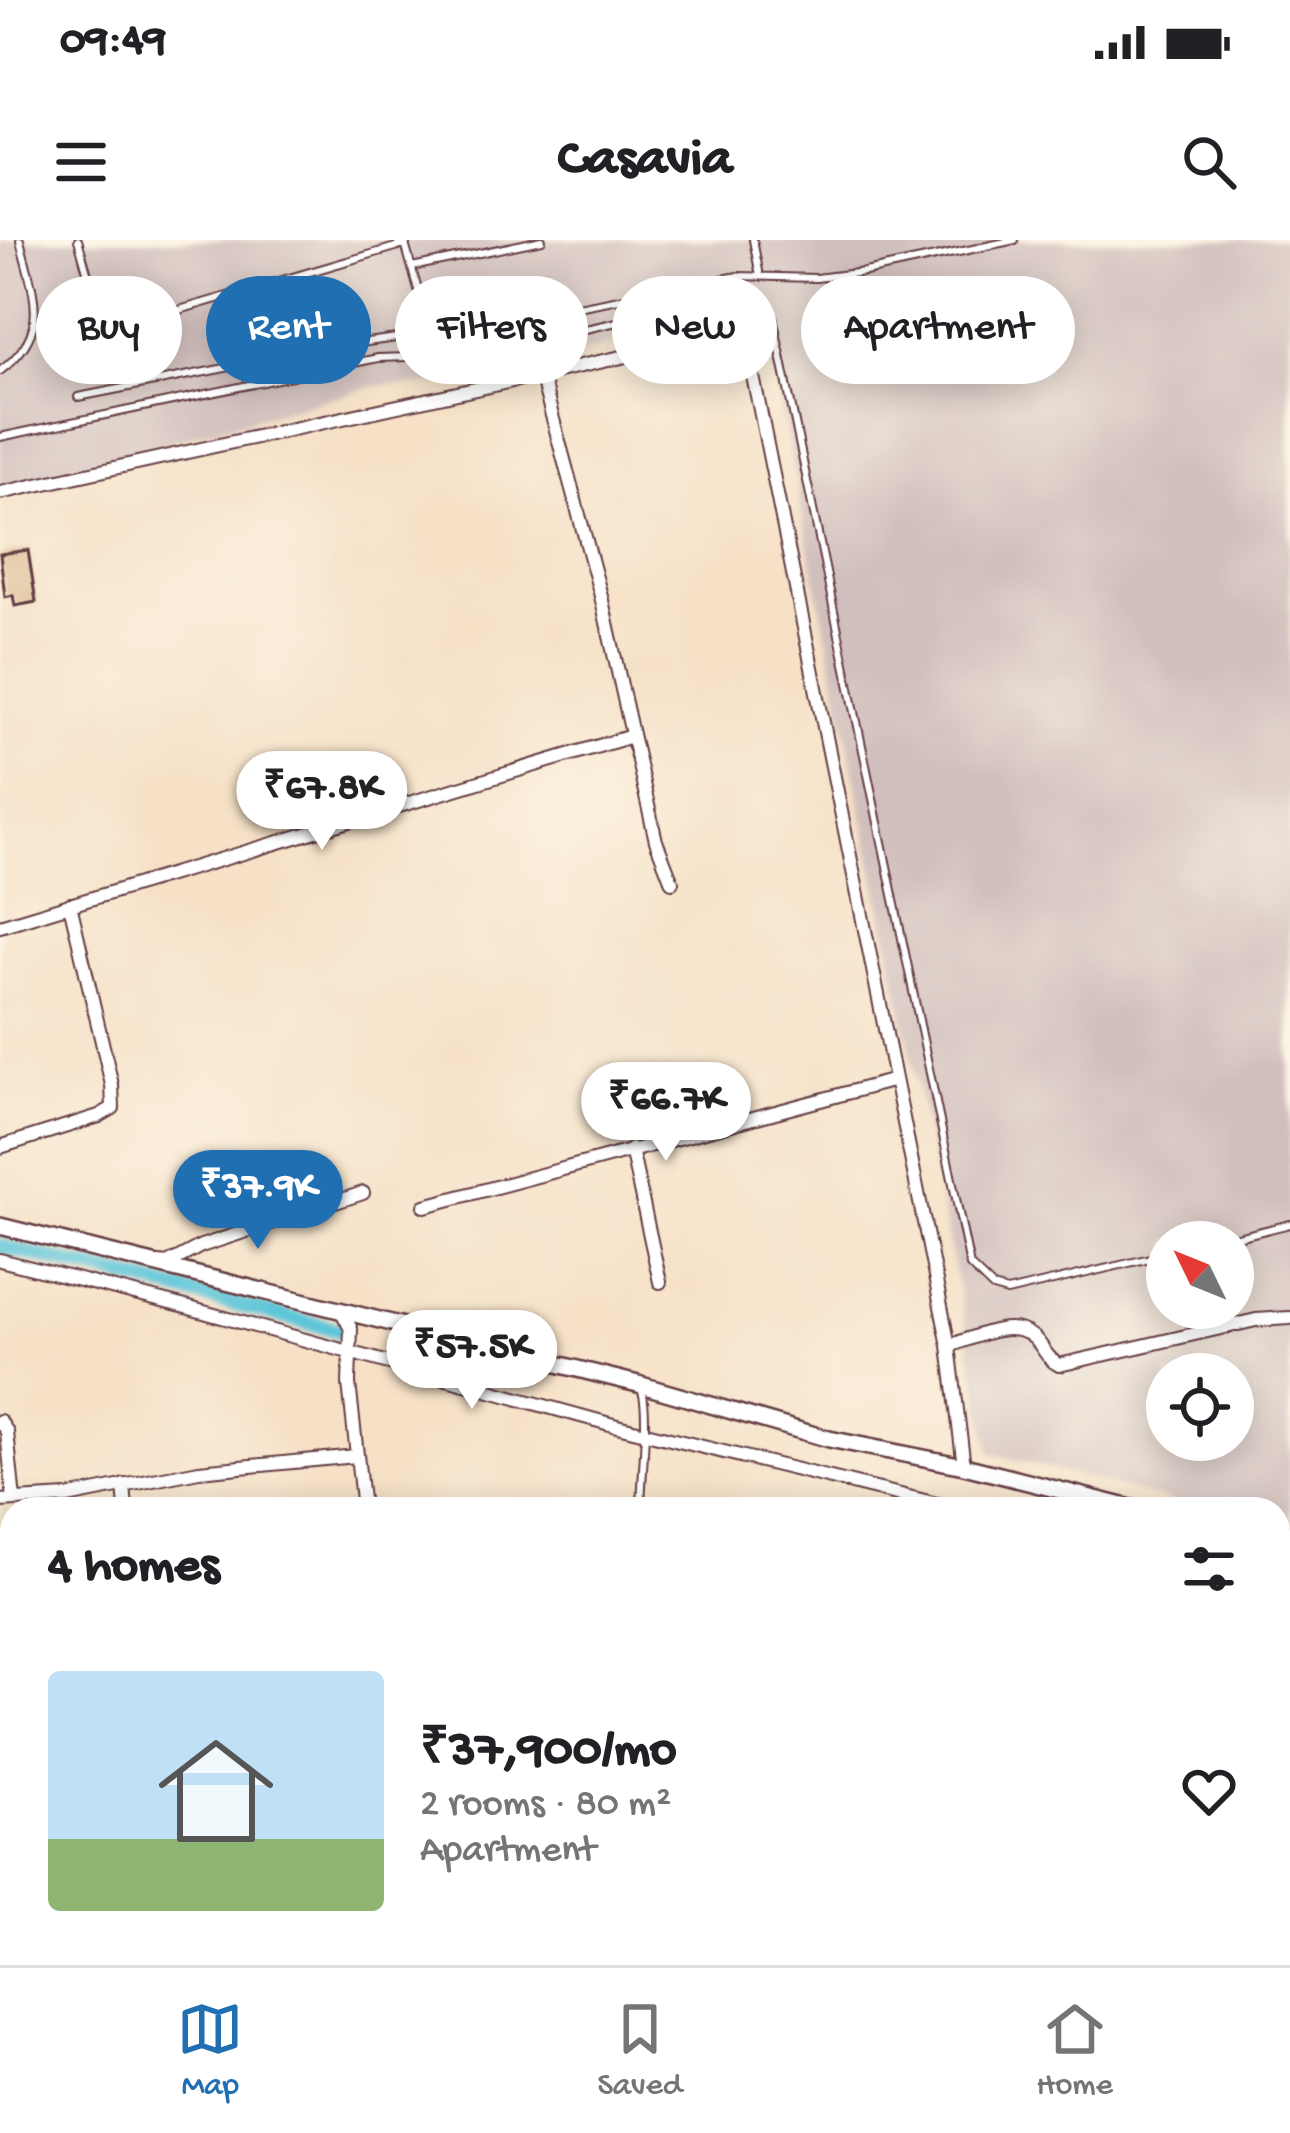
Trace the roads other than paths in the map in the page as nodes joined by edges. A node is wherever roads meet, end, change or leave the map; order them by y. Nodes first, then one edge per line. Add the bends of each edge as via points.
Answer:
1 (20, 240) edge
2 (78, 240) edge
3 (542, 240) edge
4 (753, 240) edge
5 (1015, 240) edge
6 (405, 242) edge
7 (412, 267) junction
8 (414, 276) edge
9 (760, 276) edge
10 (777, 277) edge
11 (395, 339) edge
12 (588, 365) edge
13 (0, 371) edge
14 (500, 384) edge
15 (543, 384) edge
16 (78, 397) dead end
17 (0, 437) edge
18 (0, 493) edge
19 (632, 736) junction
20 (672, 882) dead end
21 (70, 904) junction
22 (0, 926) edge
23 (895, 1080) junction
24 (0, 1147) edge
25 (631, 1148) junction
26 (363, 1193) dead end
27 (425, 1206) dead end
28 (1290, 1224) edge
29 (0, 1226) edge
30 (1254, 1233) edge
31 (1146, 1259) edge
32 (0, 1260) edge
33 (152, 1262) junction
34 (660, 1282) dead end
35 (341, 1312) junction
36 (1290, 1318) edge
37 (350, 1342) junction
38 (949, 1346) junction
39 (638, 1384) junction
40 (0, 1420) edge
41 (643, 1428) junction
42 (356, 1456) junction
43 (964, 1466) junction
44 (124, 1485) junction
45 (7, 1497) edge
46 (67, 1497) edge
47 (125, 1497) edge
48 (361, 1497) edge
49 (641, 1497) edge
50 (911, 1497) edge
51 (1087, 1497) edge

1 - 13 lane via 35,325
2 - 6 lane via 97,299 110,317 131,324
3 - 7 lane
4 - 9 lane
5 - 10 lane via 865,272
6 - 7 lane
7 - 8 lane
11 - 16 lane
12 - 23 street via 727,334 744,344
14 - 18 street
15 - 19 street
17 - 31 lane via 378,358 469,355 716,301 762,300 778,339 970,1266 1007,1292
19 - 20 street
19 - 21 street
21 - 22 street
21 - 24 street via 113,1108
23 - 25 street
23 - 38 street
25 - 27 street
25 - 34 street
26 - 33 street via 167,1264
28 - 30 lane
29 - 33 street
32 - 37 street
33 - 35 street
35 - 37 street
35 - 39 street
36 - 38 street via 1059,1365 1028,1333 1009,1329
37 - 41 street
37 - 42 street
38 - 43 street
39 - 41 lane via 648,1402
39 - 43 street via 829,1439
40 - 45 street
41 - 49 lane
41 - 50 street
42 - 44 street
42 - 48 street
43 - 51 street
44 - 46 street
44 - 47 street

